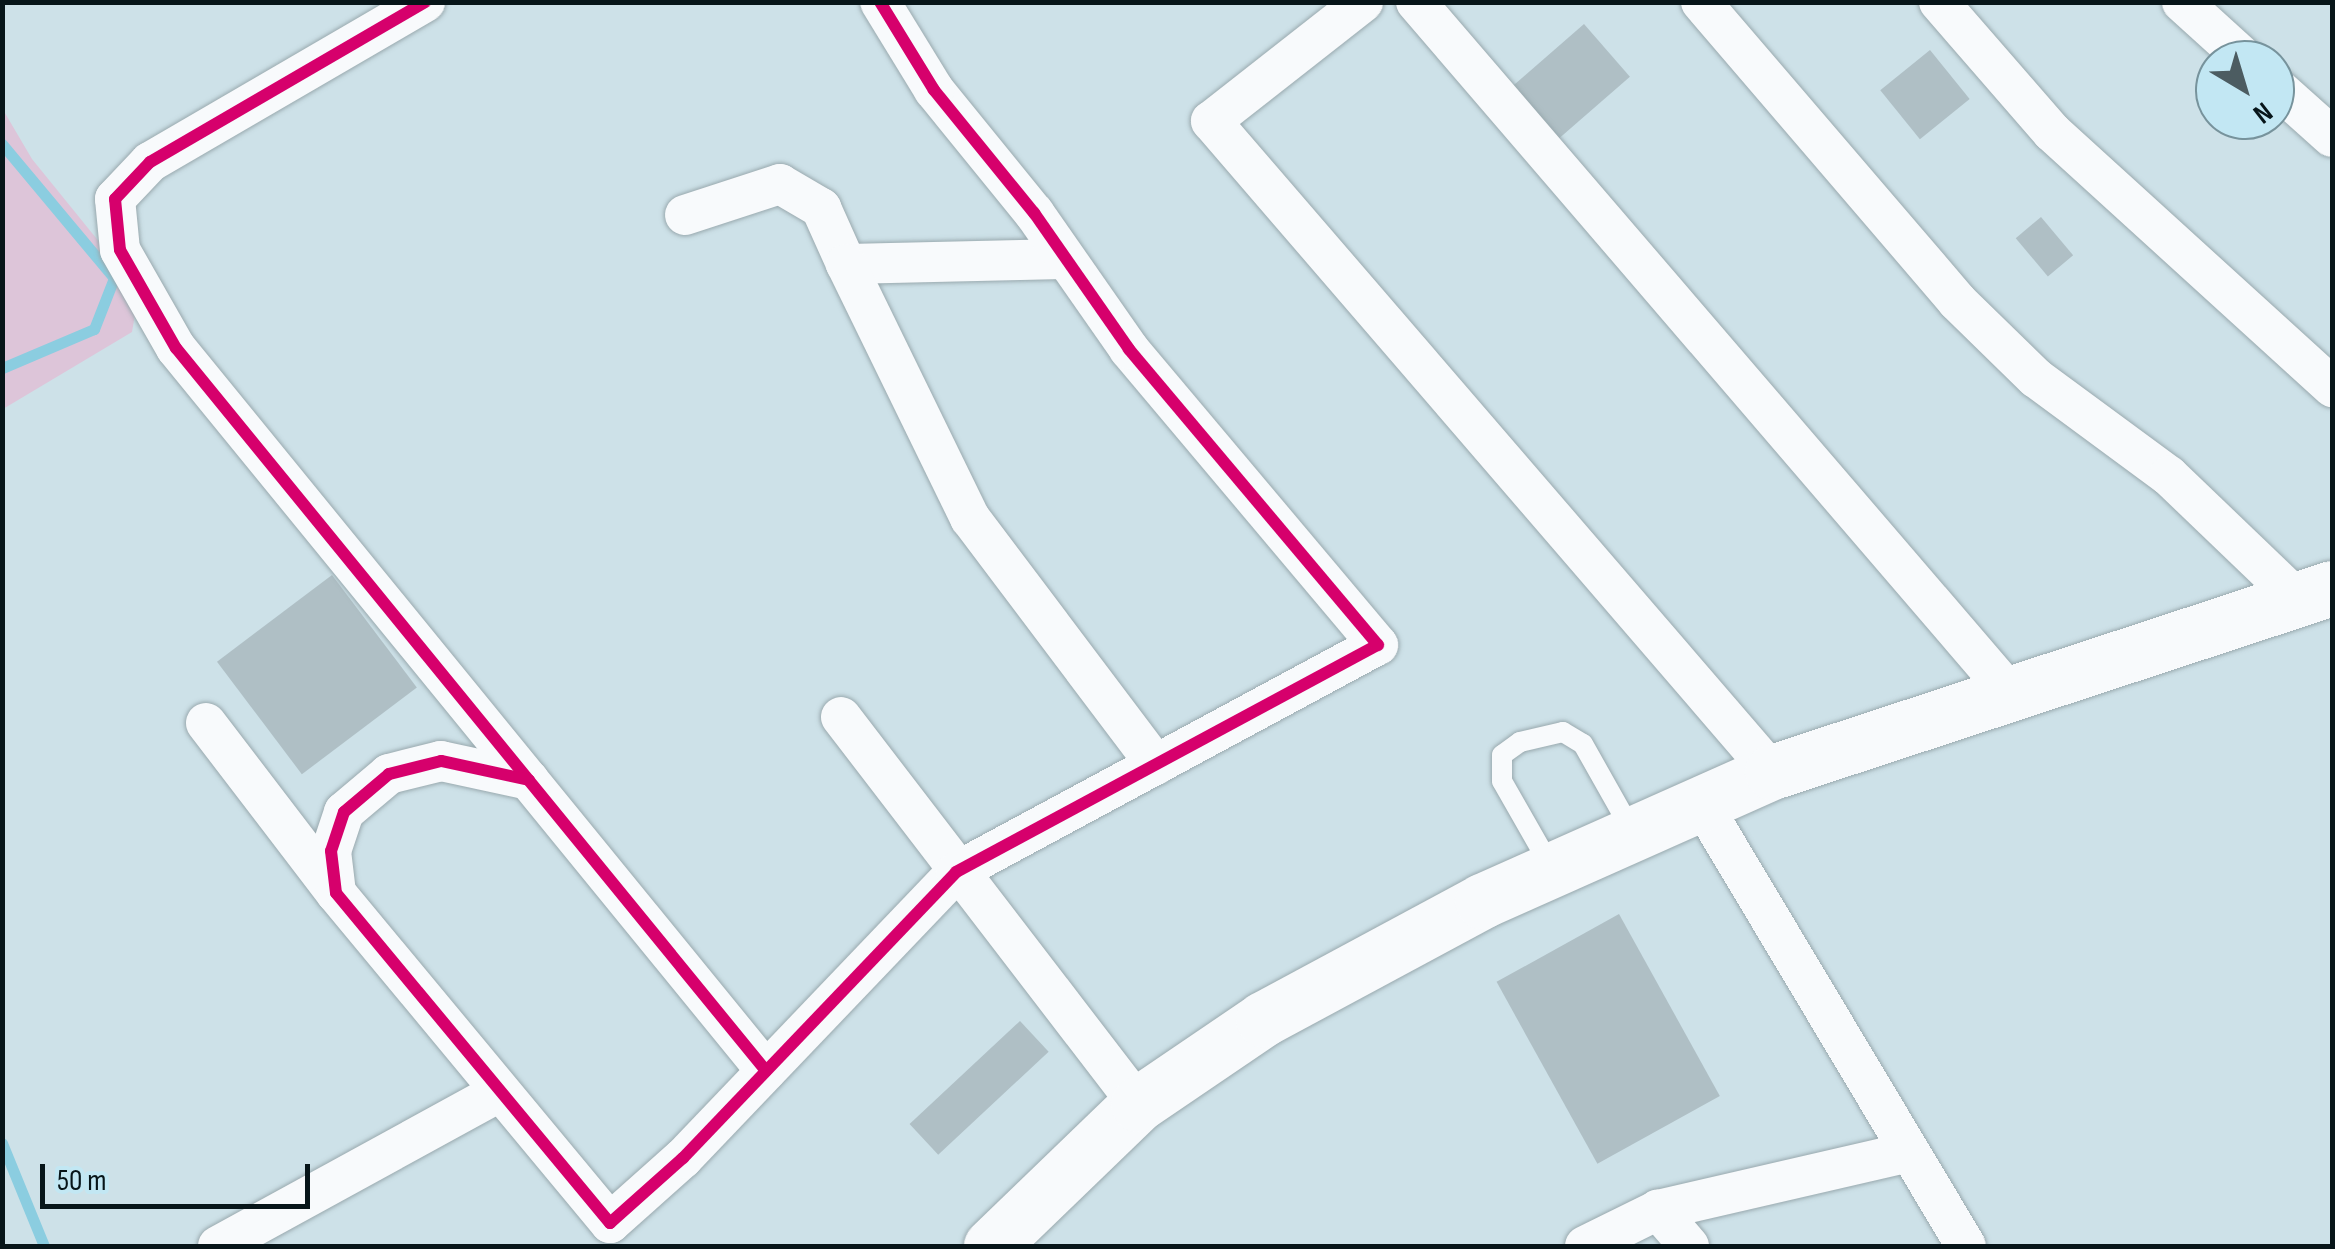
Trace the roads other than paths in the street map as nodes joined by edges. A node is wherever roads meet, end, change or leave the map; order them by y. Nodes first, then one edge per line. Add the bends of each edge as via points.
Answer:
1 (425, 2) edge
2 (880, 2) edge
3 (1363, 2) edge
4 (1416, 2) edge
5 (1701, 2) edge
6 (1939, 2) edge
7 (2182, 2) edge
8 (2224, 40) edge
9 (2295, 104) edge
10 (2332, 137) edge
11 (685, 215) dead end
12 (1065, 258) junction
13 (846, 264) junction
14 (2332, 387) edge
15 (2314, 593) edge
16 (2008, 691) junction
17 (841, 718) dead end
18 (206, 723) dead end
19 (1156, 765) junction
20 (1772, 772) junction
21 (530, 780) junction
22 (1700, 801) junction
23 (1633, 832) junction
24 (1552, 869) junction
25 (956, 872) junction
26 (336, 893) junction
27 (766, 1071) junction
28 (497, 1093) junction
29 (1138, 1104) junction
30 (1909, 1152) junction
31 (1658, 1210) junction
32 (598, 1235) edge
33 (218, 1246) edge
34 (991, 1246) edge
35 (1585, 1246) edge
36 (1689, 1246) edge
37 (1966, 1246) edge

1 - 21 street via 150,162 115,199 120,250 176,348
2 - 12 street via 934,90
3 - 20 street via 1212,121
4 - 16 street
5 - 15 street via 1956,301 2036,378
6 - 14 street via 2052,132
7 - 8 street
9 - 10 street
11 - 13 street via 780,184 821,208
12 - 13 street
12 - 19 street via 1129,349 1378,645
13 - 19 street via 970,518
15 - 16 main road
16 - 20 main road
17 - 25 street
18 - 26 street
19 - 25 street
20 - 22 main road
21 - 26 street via 441,761 390,774 344,812 331,851
21 - 27 street
22 - 23 main road
22 - 30 street
23 - 24 main road
23 - 24 lane via 1582,744 1563,732 1520,742 1502,755 1502,780
24 - 29 main road via 1263,1019
25 - 27 street
25 - 29 street
26 - 28 street
27 - 32 street
28 - 32 street
28 - 33 street
29 - 34 main road
30 - 31 street
30 - 37 street
31 - 35 street
31 - 36 street

